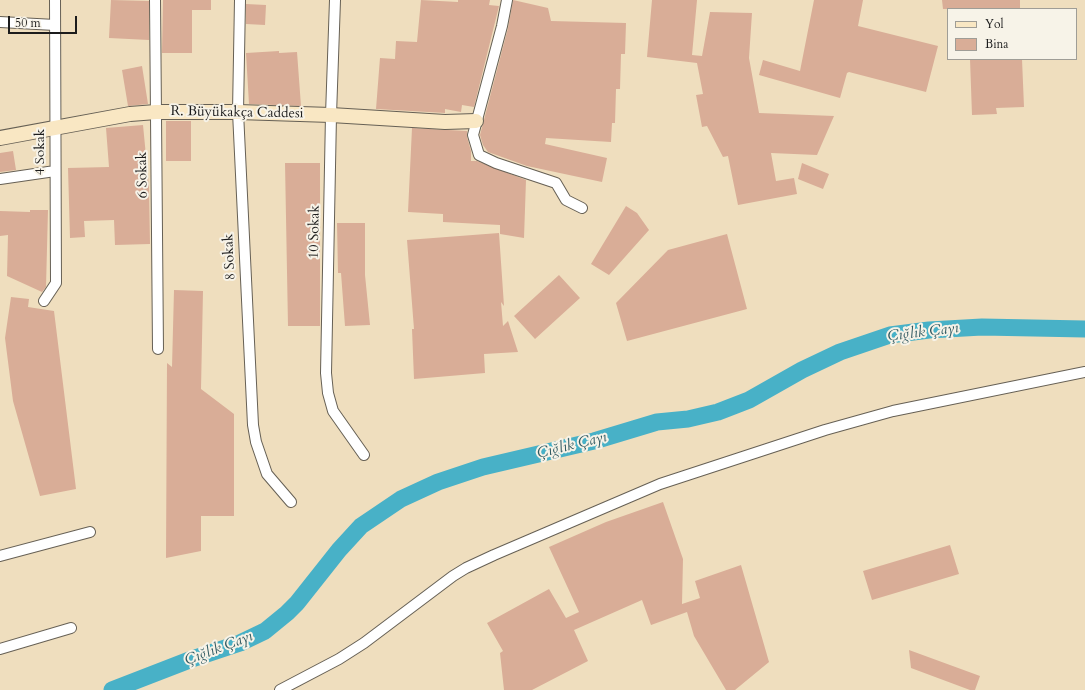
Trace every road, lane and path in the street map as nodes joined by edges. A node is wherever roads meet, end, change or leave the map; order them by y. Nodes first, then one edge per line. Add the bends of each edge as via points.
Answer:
1 (55, 0) edge
2 (155, 0) edge
3 (240, 0) edge
4 (335, 0) edge
5 (507, 0) edge
6 (0, 22) edge
7 (55, 25) junction
8 (156, 112) junction
9 (238, 112) junction
10 (331, 115) junction
11 (476, 120) junction
12 (55, 128) junction
13 (0, 138) edge
14 (55, 172) junction
15 (0, 179) edge
16 (582, 208) dead end
17 (44, 301) dead end
18 (158, 350) dead end
19 (1085, 372) edge
20 (364, 455) dead end
21 (291, 502) dead end
22 (90, 532) dead end
23 (0, 556) edge
24 (71, 628) dead end
25 (0, 649) edge
26 (280, 690) edge

1 - 7 street, 4 Sokak
2 - 8 street, 6 Sokak
3 - 9 street, 8 Sokak
4 - 10 street, 10 Sokak
5 - 11 street
6 - 7 street
7 - 12 street, 4 Sokak
8 - 9 street, R. Büyükakça Caddesi
8 - 12 street, R. Büyükakça Caddesi via 130,114
8 - 18 street, 6 Sokak
9 - 10 street, R. Büyükakça Caddesi
9 - 21 street, 8 Sokak via 254,430 267,474
10 - 11 street, R. Büyükakça Caddesi via 445,122
10 - 20 street, 10 Sokak via 327,386 333,411
11 - 16 street via 473,135 479,155 556,183 566,200
12 - 13 street, R. Büyükakça Caddesi
12 - 14 street, 4 Sokak
14 - 15 street
14 - 17 street, 4 Sokak via 56,283
19 - 26 street via 893,411 660,484 466,568 364,643
22 - 23 street
24 - 25 street

